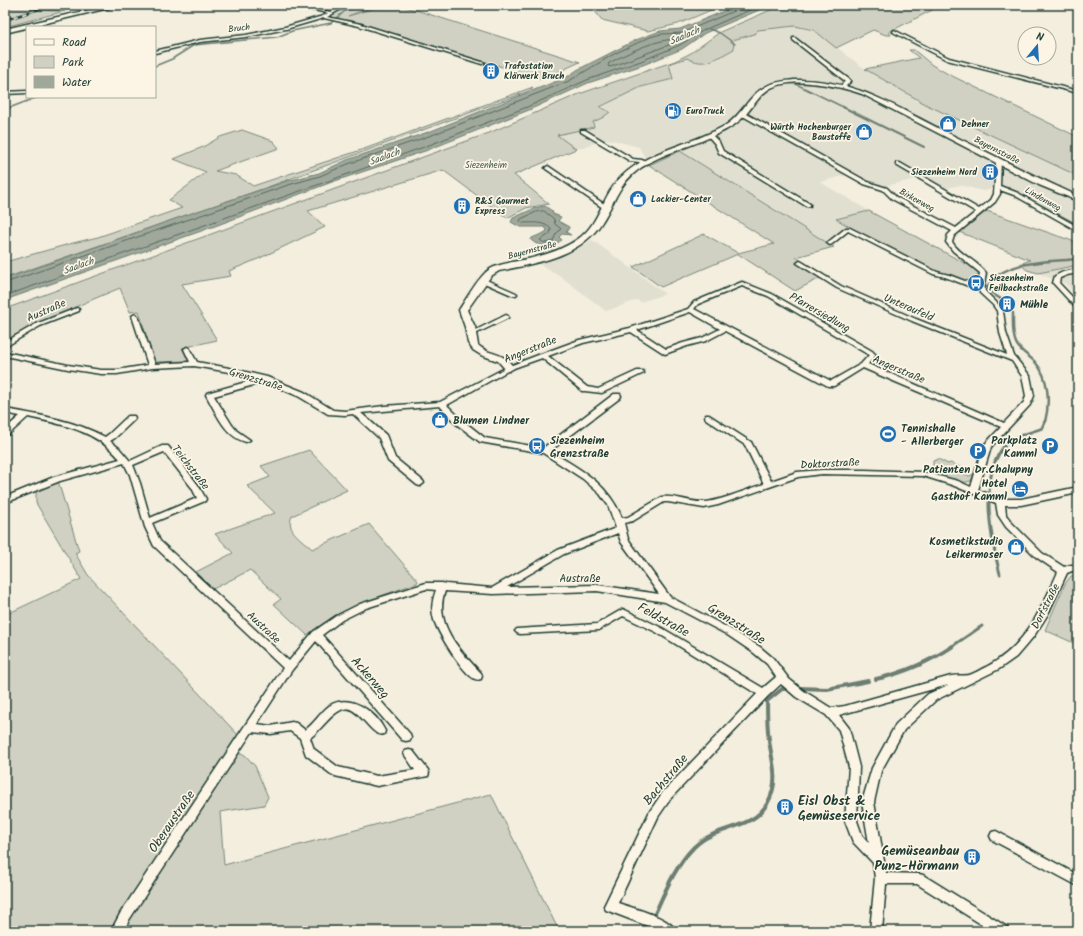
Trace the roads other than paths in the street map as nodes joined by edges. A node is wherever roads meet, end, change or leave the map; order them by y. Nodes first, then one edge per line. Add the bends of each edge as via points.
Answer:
1 (118, 5) edge
2 (290, 5) edge
3 (346, 5) edge
4 (332, 13) junction
5 (324, 17) junction
6 (5, 31) edge
7 (894, 31) dead end
8 (794, 39) dead end
9 (156, 52) edge
10 (483, 63) dead end
11 (843, 86) junction
12 (26, 92) edge
13 (1078, 92) edge
14 (5, 93) edge
15 (743, 114) junction
16 (583, 131) dead end
17 (710, 136) junction
18 (999, 161) junction
19 (644, 164) junction
20 (898, 164) dead end
21 (548, 168) dead end
22 (998, 187) junction
23 (1078, 199) edge
24 (808, 206) dead end
25 (605, 207) junction
26 (980, 212) junction
27 (1078, 229) edge
28 (956, 230) junction
29 (830, 243) dead end
30 (800, 263) dead end
31 (1078, 271) edge
32 (484, 281) junction
33 (981, 289) junction
34 (514, 294) dead end
35 (1078, 307) edge
36 (77, 310) dead end
37 (690, 310) junction
38 (135, 316) dead end
39 (506, 317) dead end
40 (724, 329) junction
41 (632, 330) junction
42 (471, 334) junction
43 (5, 345) edge
44 (187, 349) dead end
45 (5, 354) edge
46 (543, 354) junction
47 (1014, 360) junction
48 (194, 364) junction
49 (863, 365) junction
50 (152, 366) junction
51 (509, 368) junction
52 (640, 373) dead end
53 (264, 379) junction
54 (617, 396) dead end
55 (442, 404) junction
56 (5, 411) edge
57 (356, 412) junction
58 (26, 415) junction
59 (709, 417) dead end
60 (131, 418) dead end
61 (1005, 426) junction
62 (5, 433) edge
63 (105, 440) junction
64 (246, 440) dead end
65 (545, 451) junction
66 (127, 462) junction
67 (420, 483) dead end
68 (768, 484) junction
69 (1078, 490) edge
70 (974, 491) junction
71 (5, 500) edge
72 (998, 501) junction
73 (147, 522) junction
74 (620, 525) junction
75 (1078, 569) edge
76 (1063, 571) junction
77 (442, 586) junction
78 (493, 591) junction
79 (667, 599) junction
80 (520, 631) dead end
81 (316, 634) junction
82 (289, 667) junction
83 (477, 676) dead end
84 (975, 677) junction
85 (783, 680) junction
86 (764, 693) junction
87 (830, 712) junction
88 (250, 727) junction
89 (380, 731) dead end
90 (304, 736) junction
91 (406, 737) dead end
92 (410, 754) dead end
93 (996, 836) dead end
94 (877, 860) junction
95 (880, 878) junction
96 (1078, 881) edge
97 (666, 928) edge
98 (117, 931) edge
99 (876, 931) edge
100 (1003, 931) edge

1 - 6 main road
2 - 4 street
3 - 4 street, Bruch
4 - 5 street, Bruch
5 - 9 street, Bruch via 267,32 200,41
5 - 10 street, Bruch
7 - 13 street via 948,59
8 - 11 street via 810,50 828,68 848,81
11 - 15 street, Bayernstraße via 810,82 773,85 762,90
11 - 18 street, Bayernstraße via 868,94
12 - 14 street
15 - 17 street, Bayernstraße via 732,124
15 - 28 street, Birkenweg via 866,183 885,189 894,198
16 - 19 street via 632,160
17 - 19 street, Bayernstraße
17 - 24 street via 721,152
18 - 22 street
18 - 23 street, Bayernstraße
19 - 25 street, Bayernstraße via 622,180
20 - 26 street
21 - 25 street
22 - 26 street via 993,201
22 - 27 street, Lindenweg via 1016,194
25 - 32 street, Bayernstraße via 595,228 577,244 555,254 496,269 488,274
26 - 28 street
28 - 33 street via 949,239 950,245 983,273
29 - 33 street via 848,229 935,273
30 - 47 street, Unteraufeld via 839,287
31 - 35 street via 1057,277 1056,283
32 - 34 street
32 - 42 street, Bayernstraße via 463,310
33 - 47 street via 1000,310 1003,333
36 - 43 street, Austraße via 38,325
37 - 40 street, Angerstraße
37 - 41 street, Angerstraße
37 - 49 street, Pfarrersiedlung via 696,303 745,283 870,352 873,355
38 - 50 street
39 - 42 street
40 - 41 street via 704,340 684,344 665,352
40 - 49 street, Angerstraße via 831,384
41 - 46 street, Angerstraße via 581,341
42 - 51 street via 476,348 501,357
44 - 48 street
45 - 50 street, Grenzstraße via 101,372
46 - 51 street, Angerstraße
46 - 52 street via 585,389 592,391 598,391
47 - 61 street via 1026,376 1030,396
48 - 50 street, Grenzstraße
48 - 53 street, Grenzstraße
49 - 61 street, Angerstraße
51 - 55 street, Angerstraße
53 - 57 street, Grenzstraße via 301,394 331,412
53 - 64 street via 210,395 231,430
54 - 65 street
55 - 57 street, Grenzstraße
55 - 65 street, Grenzstraße via 458,421 483,440
56 - 58 street, Austraße
57 - 67 street via 383,437 391,459
58 - 62 street
58 - 63 street, Austraße via 76,426
59 - 68 street via 748,444
60 - 63 street
61 - 70 street via 986,448
63 - 66 street, Austraße
65 - 74 street, Grenzstraße via 596,485 612,504
66 - 71 street via 57,479
66 - 73 street, Austraße
66 - 73 street, Teichstraße via 165,448 202,499
68 - 70 street, Doktorstraße via 822,472 911,473 927,475
68 - 74 street, Doktorstraße via 704,505 662,500
69 - 72 street via 1021,502
70 - 72 street, Doktorstraße
72 - 76 street via 1002,515 1009,525 1039,555
73 - 82 street, Austraße via 156,544
74 - 78 street, Austraße via 561,552
74 - 79 street, Grenzstraße via 624,540
75 - 76 street, Dorfstraße
76 - 84 street, Dorfstraße via 1045,612 1031,634 1013,654
77 - 78 street, Austraße
77 - 81 street, Austraße via 426,586 364,606 338,618
77 - 83 street via 437,601 440,624 458,655
78 - 79 street, Austraße via 597,588
79 - 85 street, Grenzstraße via 757,650 770,661
80 - 86 street, Feldstraße via 599,627 623,612 659,630
81 - 82 street, Austraße
81 - 91 street, Ackerweg
82 - 88 street, Oberaustraße
84 - 87 street, Dorfstraße via 951,680
84 - 94 street, Dorfstraße via 932,697 900,727 876,771 868,802
85 - 86 street, Bachstraße
85 - 87 street, Grenzstraße via 800,694
86 - 97 street, Bachstraße via 667,795 654,814 610,906 641,916
87 - 94 street, Grenzstraße via 844,728 854,767 851,821 856,838
88 - 90 street via 271,730 292,726
88 - 98 street, Oberaustraße
89 - 90 street via 360,709 344,705 333,709 312,732
90 - 92 street via 310,752 335,771 377,781 424,773
93 - 96 street
94 - 95 street, Dorfstraße
95 - 99 street, Dorfstraße
95 - 100 street via 919,879

